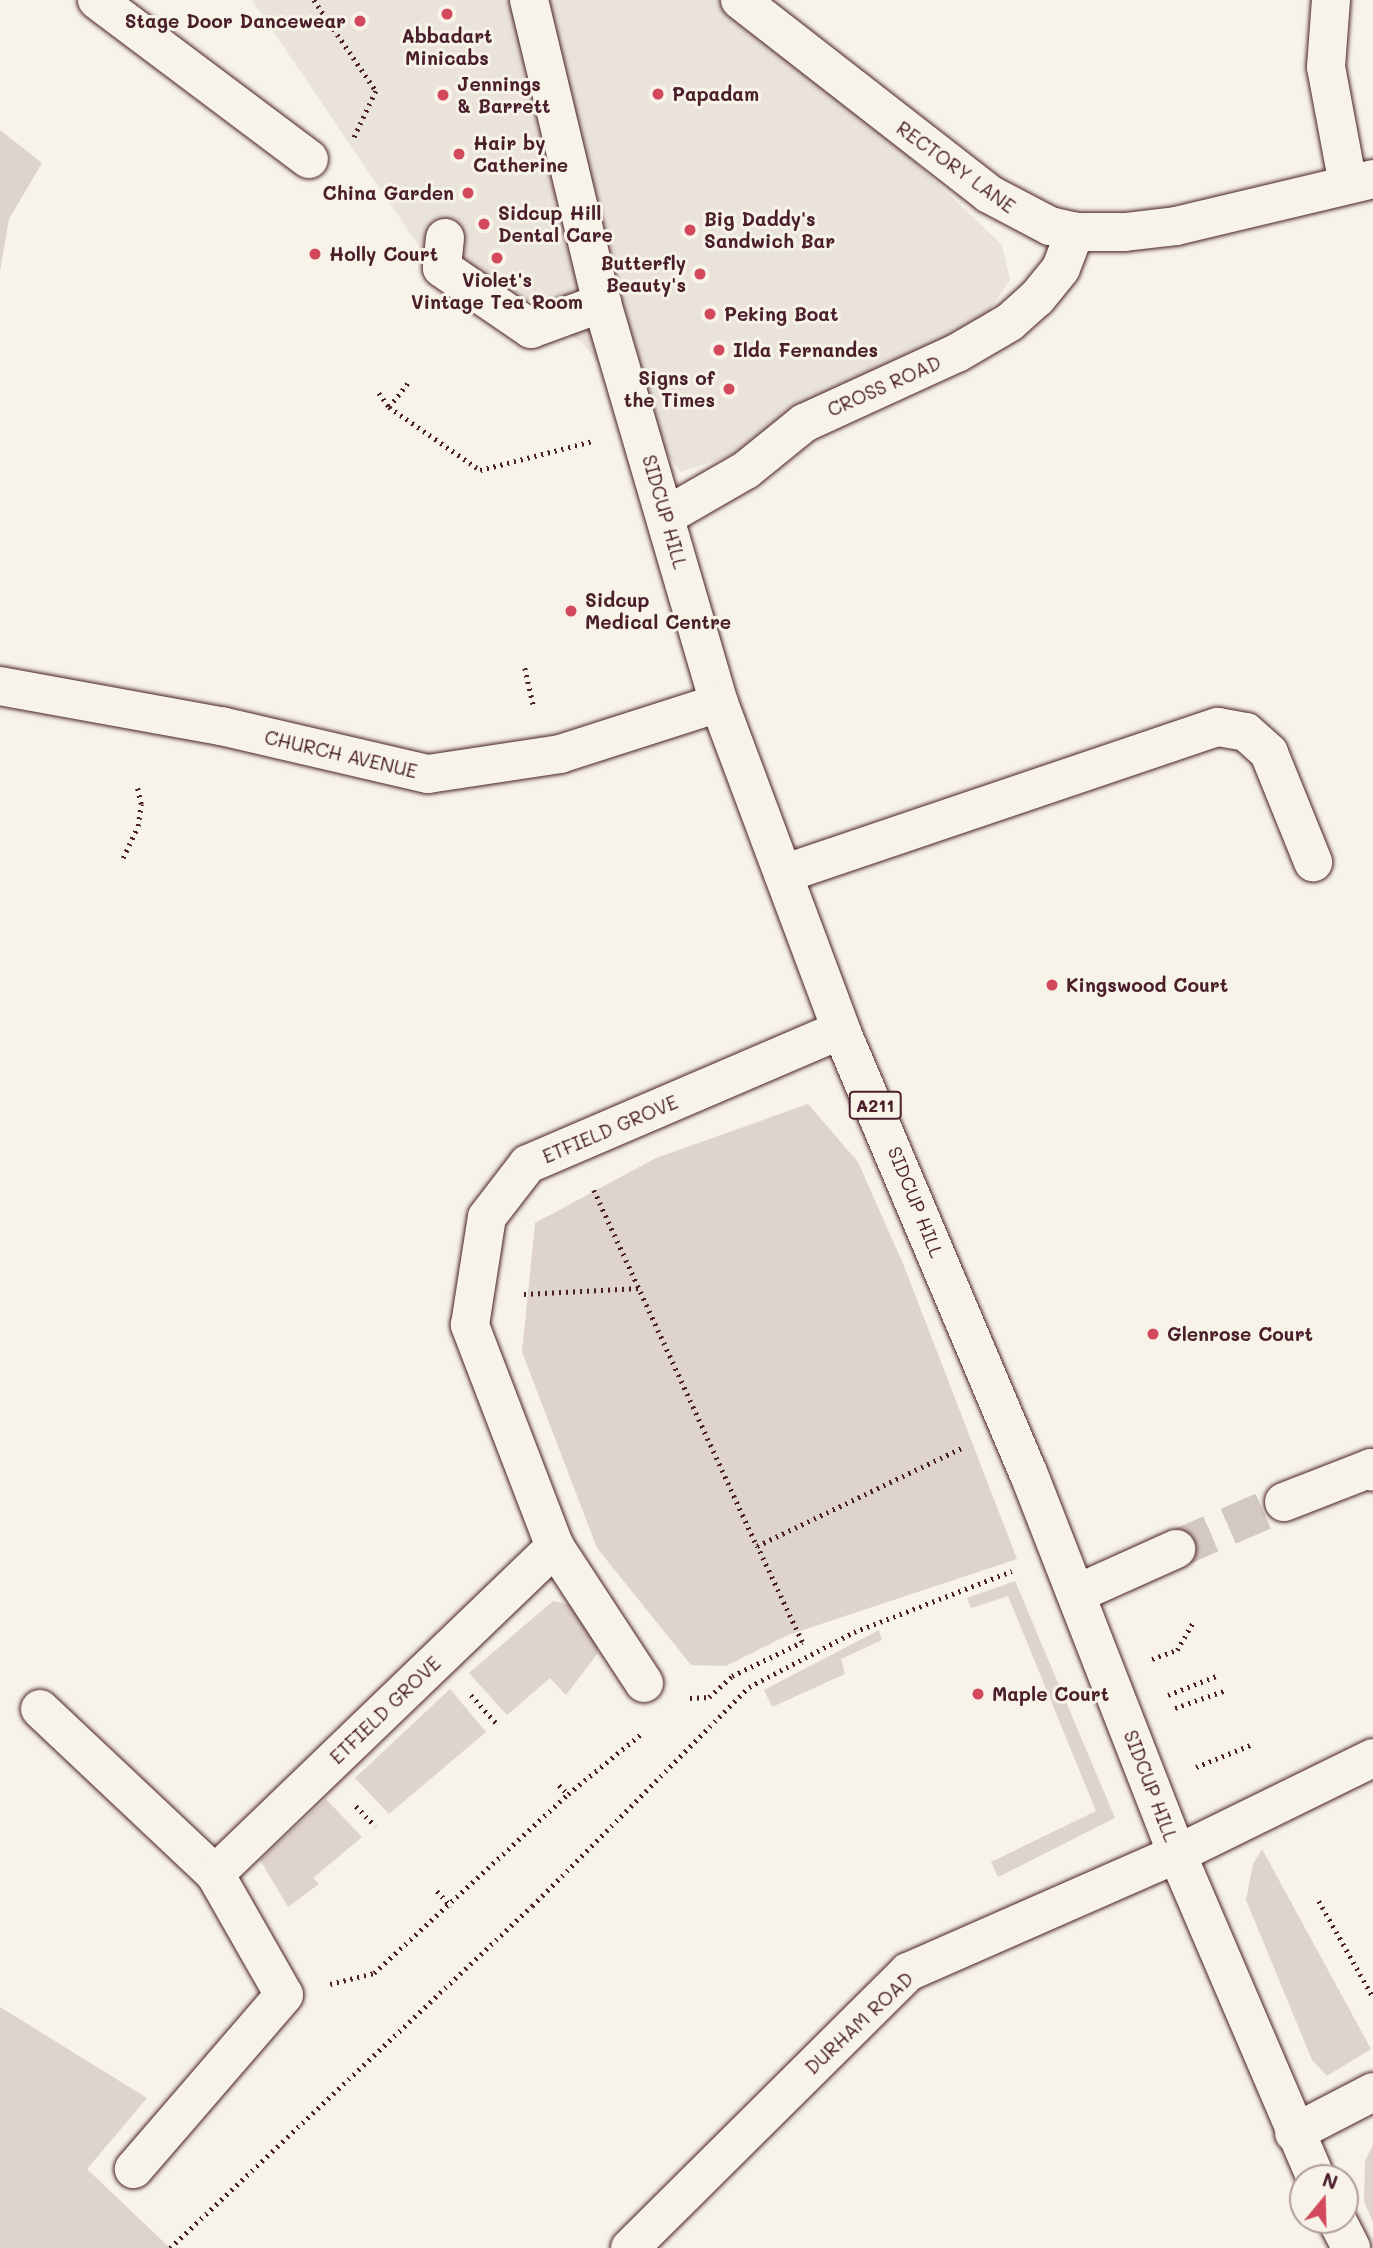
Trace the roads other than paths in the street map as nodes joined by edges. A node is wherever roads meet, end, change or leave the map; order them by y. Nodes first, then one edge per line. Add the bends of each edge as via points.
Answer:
1 (97, 0) edge
2 (529, 0) edge
3 (740, 0) edge
4 (1331, 0) edge
5 (309, 159) dead end
6 (1361, 181) edge
7 (1075, 232) junction
8 (445, 238) dead end
9 (602, 303) junction
10 (666, 516) junction
11 (0, 686) edge
12 (719, 703) junction
13 (1313, 862) dead end
14 (783, 874) junction
15 (841, 1030) junction
16 (1373, 1472) edge
17 (1284, 1502) tunnel mouth
18 (555, 1546) junction
19 (1176, 1549) tunnel mouth
20 (1076, 1594) junction
21 (644, 1683) dead end
22 (40, 1709) dead end
23 (1373, 1758) edge
24 (1177, 1854) junction
25 (215, 1874) junction
26 (1373, 2092) edge
27 (1294, 2133) junction
28 (1309, 2164) edge
29 (134, 2169) dead end
30 (630, 2248) edge

1 - 5 street
2 - 9 street, SIDCUP HILL / A211
3 - 7 street, RECTORY LANE via 989,194 1050,226
4 - 6 street via 1326,67
6 - 7 street, RECTORY LANE via 1176,226
7 - 10 street, CROSS ROAD via 1061,268 1010,322 957,353 804,423 746,470
8 - 9 street via 442,268 531,329
9 - 10 street, SIDCUP HILL / A211
10 - 12 street, SIDCUP HILL / A211
11 - 12 street, CHURCH AVENUE via 188,719 428,774 560,754
12 - 14 street, SIDCUP HILL / A211
13 - 14 street via 1269,753 1246,733 1218,727
14 - 15 street, SIDCUP HILL / A211
15 - 18 street, ETFIELD GROVE via 527,1164 487,1217 470,1325
15 - 20 street, SIDCUP HILL / A211
16 - 17 street via 1371,1468
18 - 21 street, ETFIELD GROVE
18 - 25 street, ETFIELD GROVE
19 - 20 street
20 - 24 street, SIDCUP HILL / A211
22 - 25 street
23 - 24 street, DURHAM ROAD
24 - 27 street, SIDCUP HILL / A211
24 - 30 street, DURHAM ROAD via 908,1972
25 - 29 street via 284,1995
26 - 27 street
27 - 28 street, SIDCUP HILL / A211

